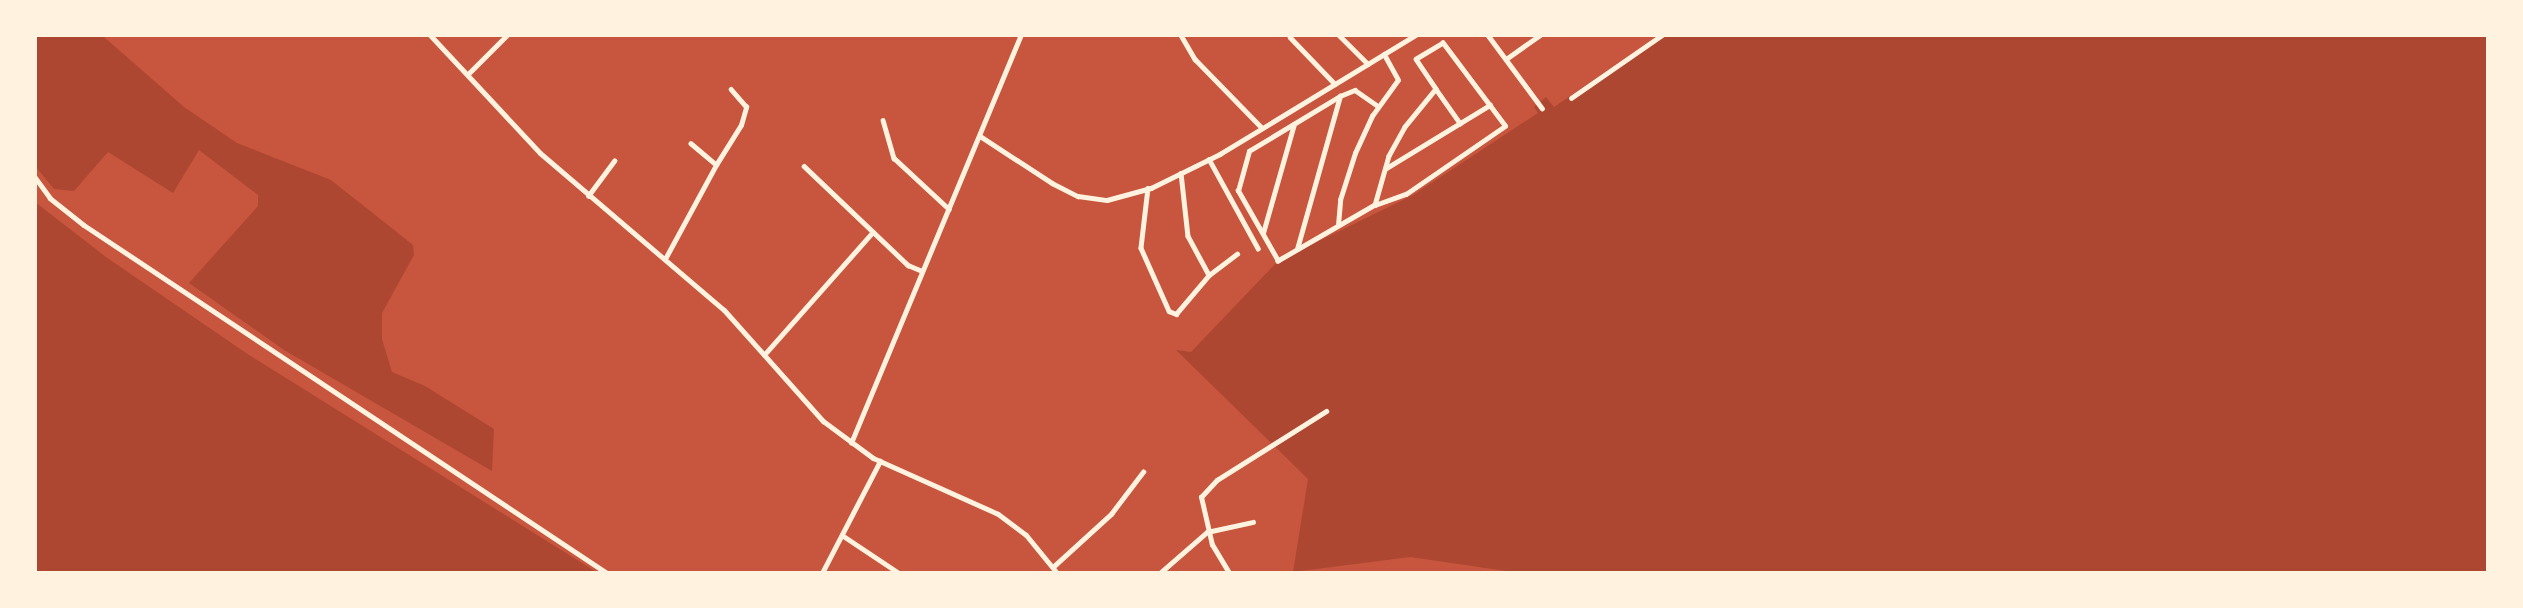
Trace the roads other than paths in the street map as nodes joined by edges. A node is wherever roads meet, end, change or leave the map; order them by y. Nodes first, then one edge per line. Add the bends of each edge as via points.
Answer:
1 (430, 35) edge
2 (507, 35) edge
3 (1021, 35) edge
4 (1181, 35) edge
5 (1339, 35) edge
6 (1416, 35) edge
7 (1488, 35) edge
8 (1540, 35) edge
9 (1662, 35) edge
10 (1290, 37) dead end
11 (1384, 55) junction
12 (1506, 59) junction
13 (1368, 64) junction
14 (468, 74) junction
15 (1335, 84) junction
16 (1436, 89) junction
17 (731, 90) dead end
18 (1340, 96) junction
19 (1571, 99) dead end
20 (1490, 104) junction
21 (1378, 106) junction
22 (1542, 108) dead end
23 (883, 120) dead end
24 (1295, 123) junction
25 (1460, 123) junction
26 (1262, 128) junction
27 (980, 136) junction
28 (691, 144) dead end
29 (1209, 159) junction
30 (614, 161) dead end
31 (716, 165) junction
32 (804, 166) dead end
33 (1385, 170) junction
34 (1181, 173) junction
35 (35, 177) edge
36 (1148, 188) junction
37 (588, 196) junction
38 (1375, 205) junction
39 (948, 209) junction
40 (1338, 225) junction
41 (873, 232) junction
42 (1263, 234) junction
43 (1258, 248) dead end
44 (1297, 250) junction
45 (1237, 254) dead end
46 (665, 259) junction
47 (922, 271) junction
48 (1209, 275) junction
49 (764, 355) junction
50 (1326, 411) dead end
51 (851, 443) junction
52 (880, 461) junction
53 (1143, 472) dead end
54 (1254, 522) dead end
55 (1207, 532) junction
56 (842, 535) junction
57 (1055, 570) edge
58 (607, 573) edge
59 (822, 573) edge
60 (900, 573) edge
61 (1160, 573) edge
62 (1229, 573) edge

1 - 14 street
2 - 14 street
3 - 27 street
4 - 26 street via 1195,59
5 - 13 street
6 - 11 street
7 - 12 street
8 - 12 street
9 - 19 street
10 - 15 street
11 - 13 street
11 - 21 street via 1398,80
12 - 22 street
13 - 15 street
14 - 37 street via 540,153
15 - 26 street
16 - 20 street via 1416,59 1443,43
16 - 25 street
16 - 33 street via 1405,127
17 - 31 street via 746,107 741,125
18 - 21 street via 1355,90
18 - 24 street
18 - 44 street
20 - 25 street
20 - 38 street via 1505,126 1406,194
21 - 40 street via 1355,153 1340,200
23 - 39 street via 894,158
24 - 42 street
24 - 42 street via 1249,151 1238,191
25 - 33 street
26 - 29 street
27 - 36 street via 1078,196 1107,200
27 - 39 street
28 - 31 street
29 - 34 street
29 - 43 street
30 - 37 street
31 - 46 street
32 - 41 street
33 - 38 street
34 - 36 street
34 - 48 street via 1188,236
35 - 58 street via 50,198 84,225
36 - 48 street via 1141,248 1169,311 1176,314
37 - 46 street
38 - 40 street
39 - 47 street
40 - 44 street
41 - 47 street via 908,265
41 - 49 street
42 - 44 street via 1278,261
45 - 48 street
46 - 49 street via 724,310
47 - 51 street
49 - 51 street via 823,421
50 - 55 street via 1217,480 1202,497
51 - 52 street
52 - 56 street
52 - 57 street via 998,514 1026,535
53 - 57 street via 1111,514
54 - 55 street
55 - 61 street
55 - 62 street
56 - 59 street
56 - 60 street

